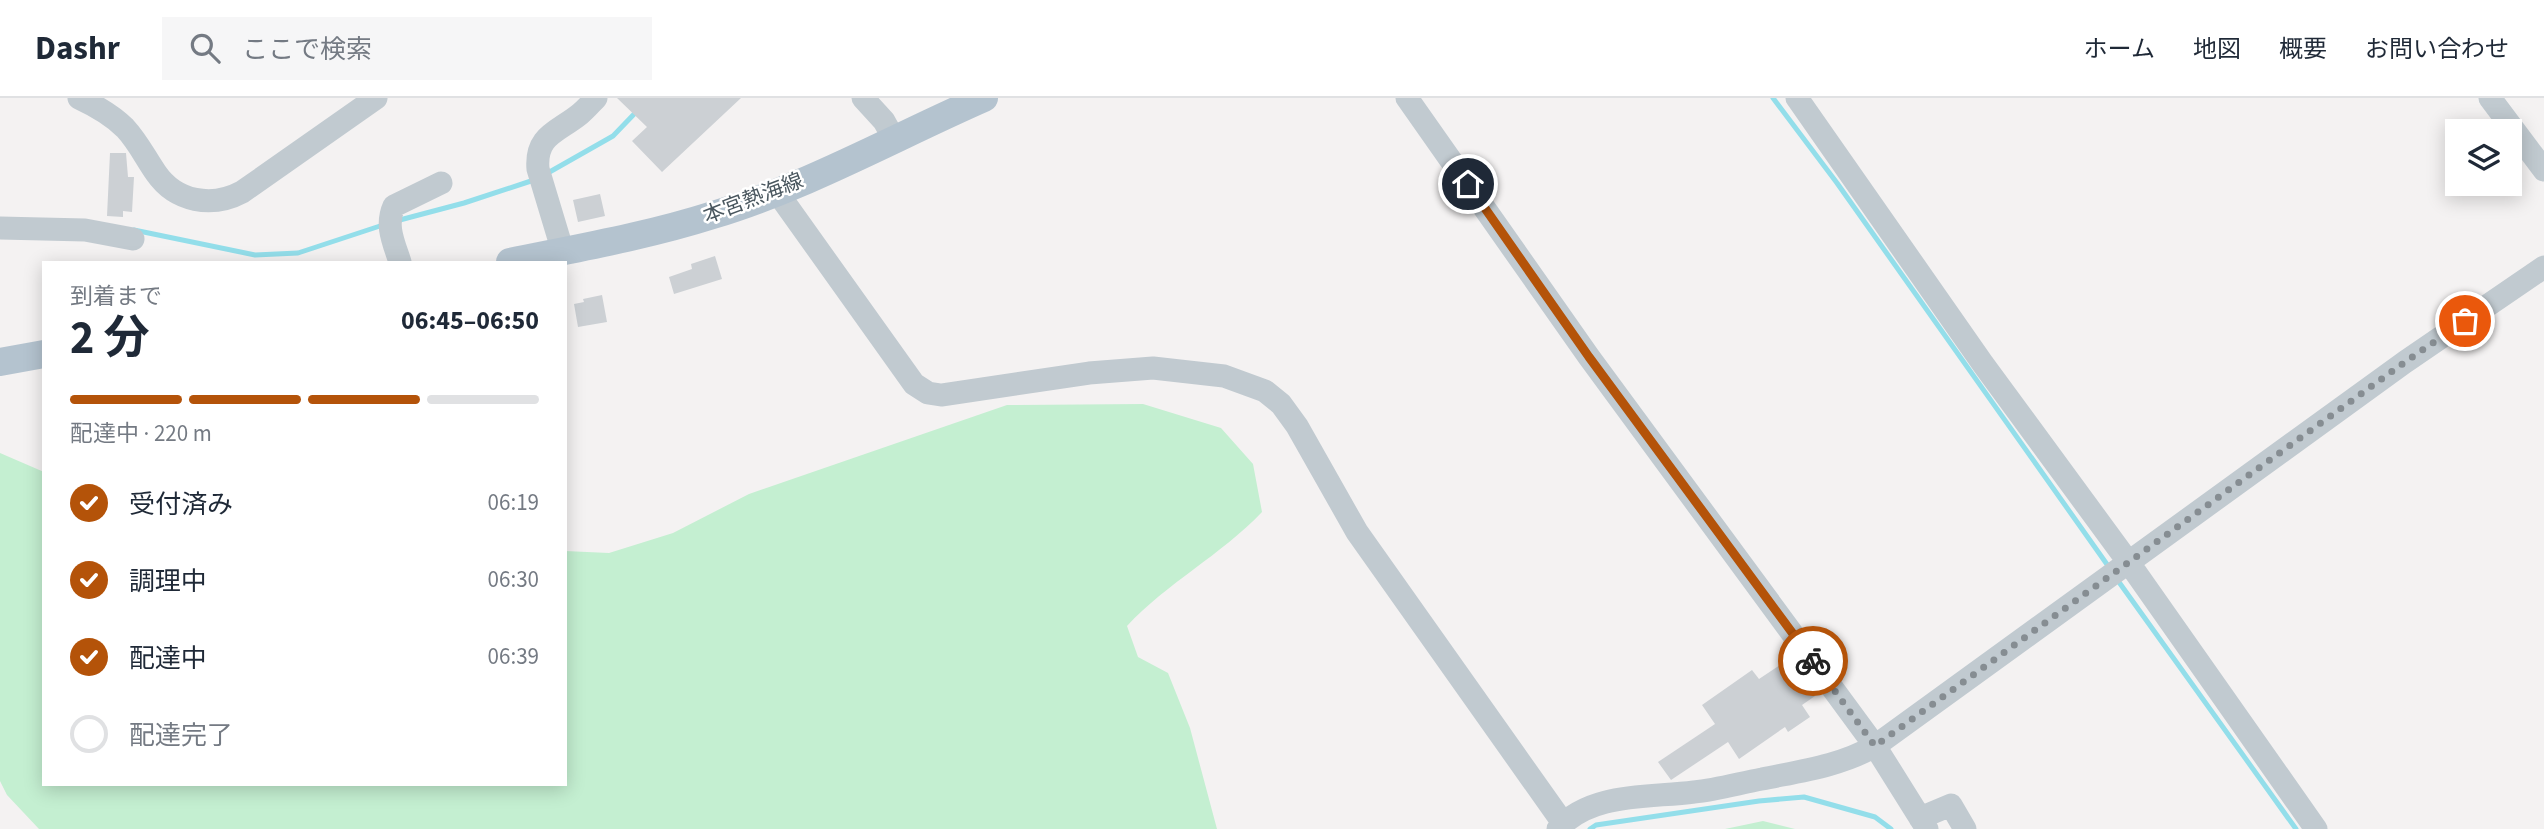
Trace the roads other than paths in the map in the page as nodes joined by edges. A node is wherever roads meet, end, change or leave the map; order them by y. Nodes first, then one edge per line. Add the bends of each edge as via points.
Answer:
1 (79, 98) edge
2 (376, 98) edge
3 (596, 98) edge
4 (863, 98) edge
5 (984, 98) edge
6 (1407, 98) edge
7 (1797, 98) edge
8 (2490, 98) edge
9 (894, 139) junction
10 (2544, 170) edge
11 (441, 183) dead end
12 (777, 192) junction
13 (0, 228) edge
14 (133, 239) dead end
15 (563, 252) junction
16 (400, 261) edge
17 (515, 261) edge
18 (2544, 267) edge
19 (42, 354) edge
20 (0, 362) edge
21 (2129, 563) junction
22 (1875, 746) junction
23 (1924, 824) edge
24 (1561, 826) edge
25 (1965, 829) edge
26 (2316, 829) edge

1 - 2 street via 123,126 157,174 177,192 212,202 243,192
3 - 15 street via 544,140 537,155
4 - 9 street
5 - 9 main road, 本宮熱海線
6 - 22 street via 1589,357
7 - 21 street
8 - 10 street
9 - 12 main road, 本宮熱海線
11 - 16 street via 394,206 389,221
12 - 15 main road, 本宮熱海線 via 701,219
12 - 24 street via 914,384 928,393 1153,368 1224,376 1265,391 1297,426 1357,532
13 - 14 street via 85,230
15 - 17 main road, 本宮熱海線
18 - 21 street
19 - 20 main road
21 - 22 street
21 - 26 street
22 - 23 street
22 - 24 street via 1829,765 1696,792 1596,804
23 - 25 street via 1951,805

